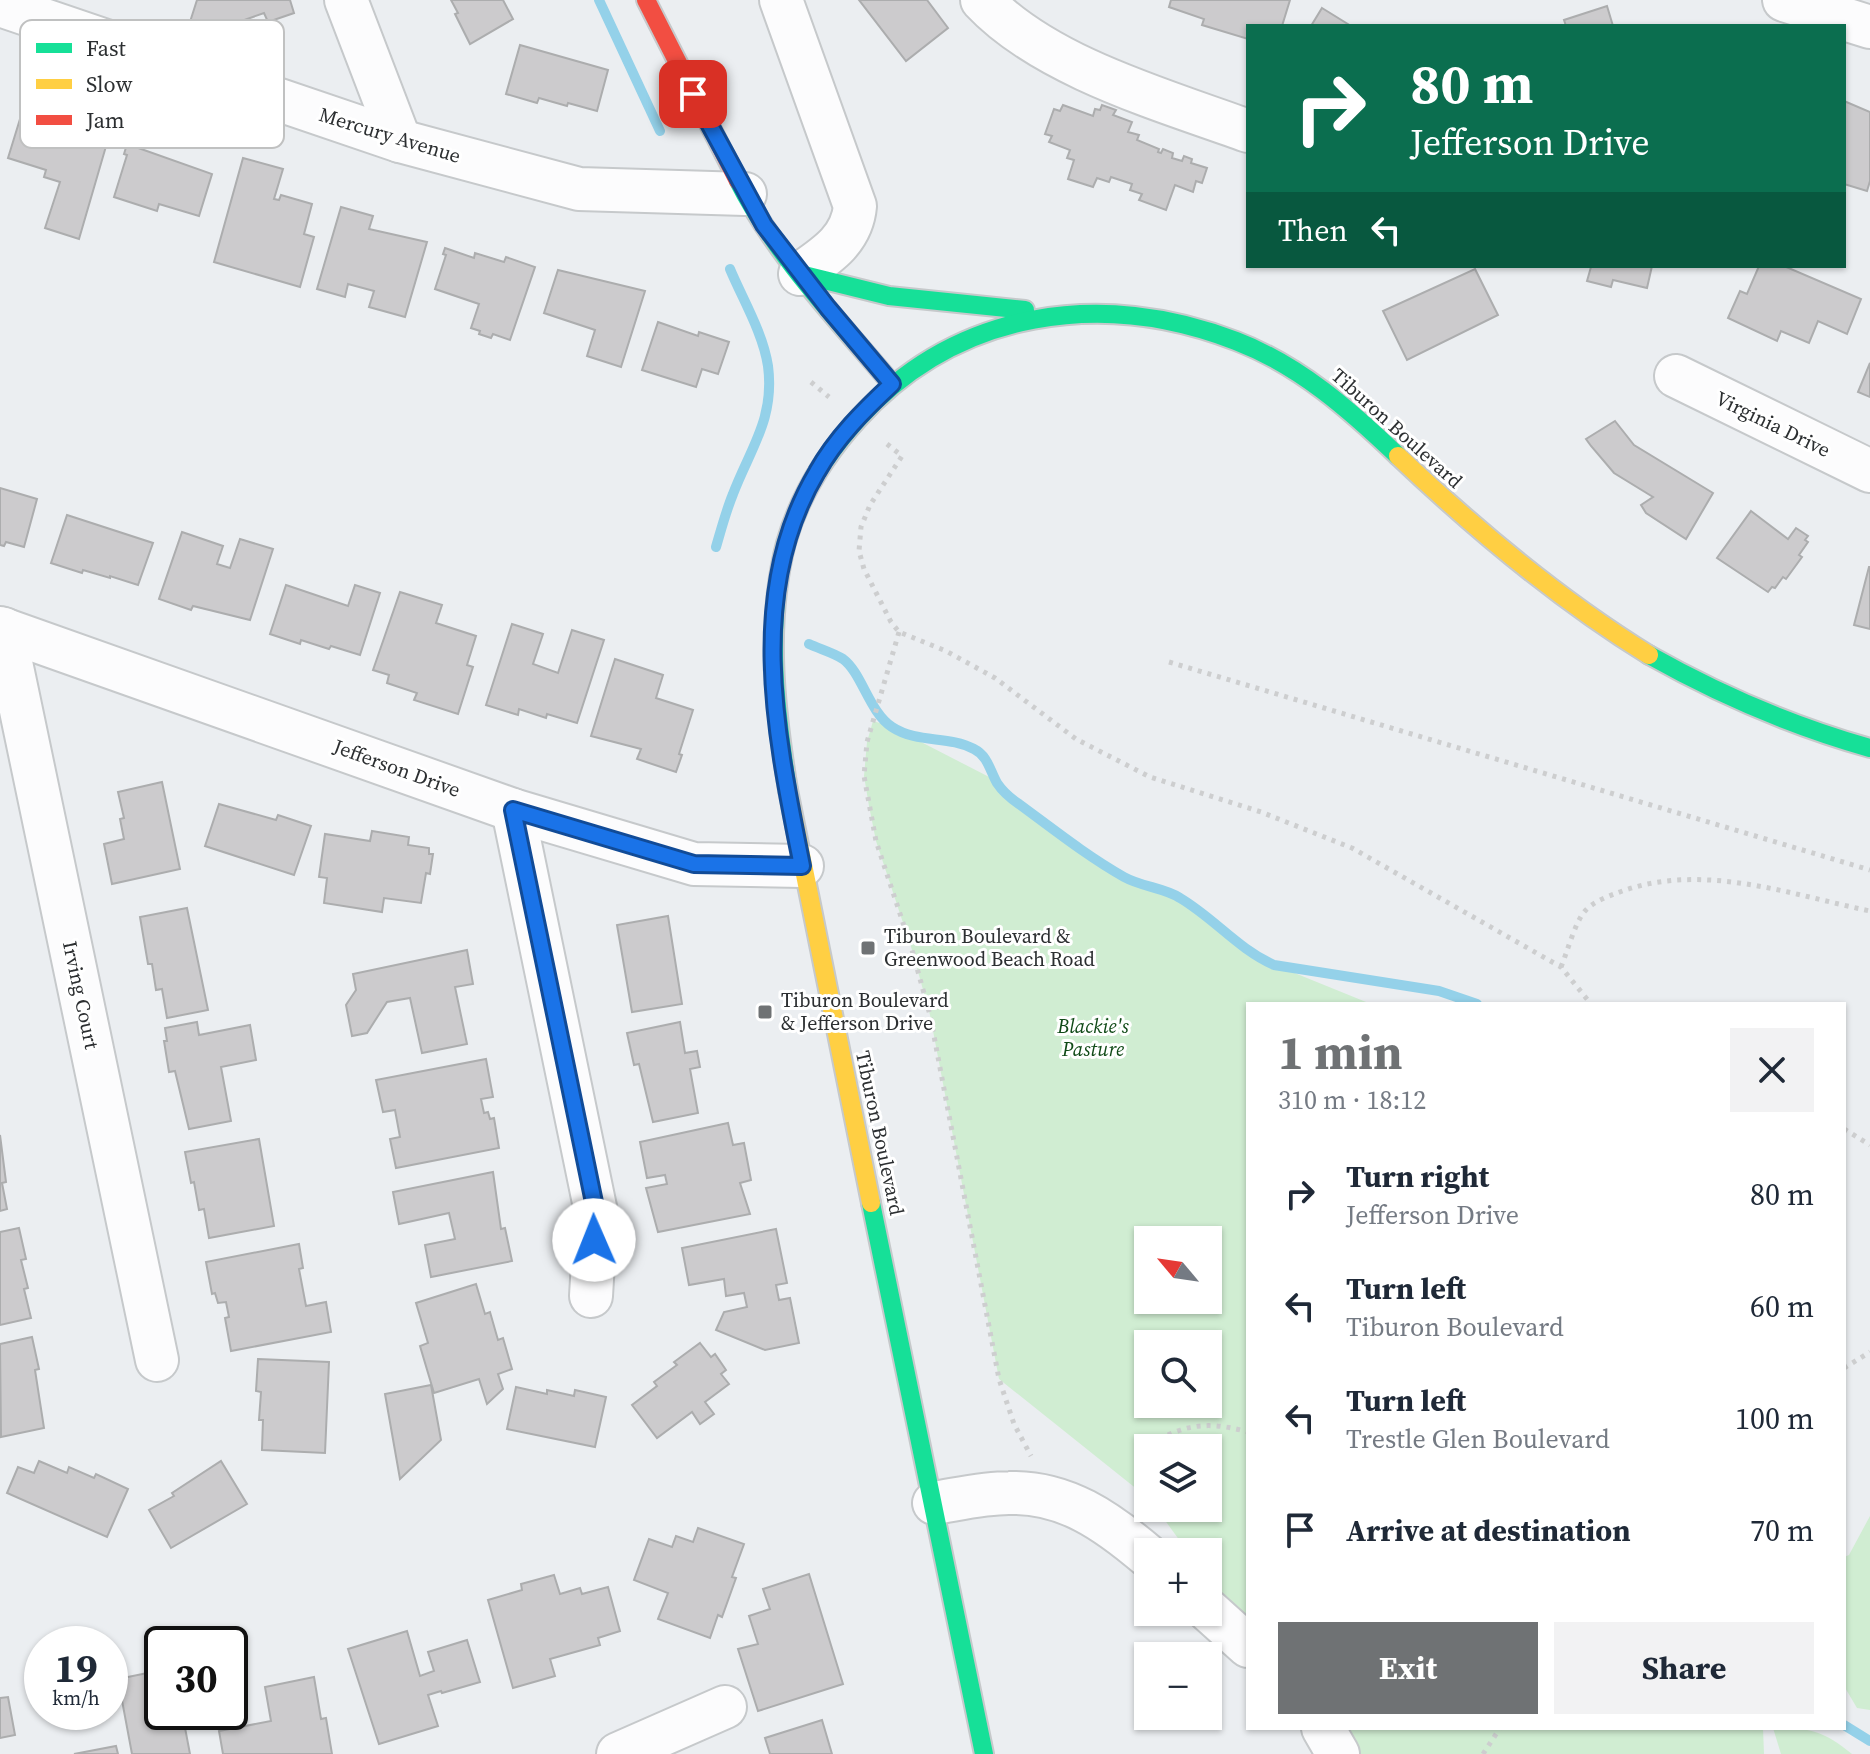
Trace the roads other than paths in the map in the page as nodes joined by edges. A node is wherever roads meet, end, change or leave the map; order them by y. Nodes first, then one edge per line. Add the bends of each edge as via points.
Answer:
1 (346, 0) edge
2 (646, 0) edge
3 (781, 0) edge
4 (982, 0) edge
5 (1784, 0) edge
6 (0, 5) edge
7 (44, 20) edge
8 (1870, 27) edge
9 (284, 102) edge
10 (1246, 130) edge
11 (400, 141) junction
12 (745, 194) junction
13 (800, 274) junction
14 (1075, 314) junction
15 (1676, 376) dead end
16 (892, 384) junction
17 (1870, 471) edge
18 (2, 628) edge
19 (1870, 748) edge
20 (513, 810) junction
21 (802, 866) junction
22 (591, 1296) dead end
23 (157, 1360) dead end
24 (934, 1503) junction
25 (1134, 1545) edge
26 (1222, 1623) edge
27 (1246, 1644) edge
28 (725, 1707) dead end
29 (1324, 1730) edge
30 (618, 1754) edge
31 (984, 1754) edge
32 (1338, 1754) edge

1 - 11 street
2 - 12 main road
3 - 13 street via 855,206 854,222 843,239
4 - 10 street via 1002,21 1084,68
5 - 8 street
6 - 7 street, Mercury Avenue
9 - 11 street, Mercury Avenue
11 - 12 street, Mercury Avenue via 579,189
12 - 13 main road
13 - 14 main road via 889,296
13 - 16 main road
14 - 16 main road, Tiburon Boulevard via 993,327 932,355
14 - 19 main road, Tiburon Boulevard via 1174,320 1268,354 1332,397 1499,547 1612,632 1720,694
15 - 17 street, Virginia Drive
16 - 21 main road, Tiburon Boulevard via 856,419 817,472 780,566 772,630 773,693
18 - 20 street, Jefferson Drive
18 - 23 street, Irving Court
20 - 21 street, Jefferson Drive via 694,864
20 - 22 street via 596,1212
21 - 24 main road, Tiburon Boulevard
24 - 25 street via 1011,1492 1053,1498 1101,1519
24 - 31 main road, Tiburon Boulevard
26 - 27 street
28 - 30 street
29 - 32 street

